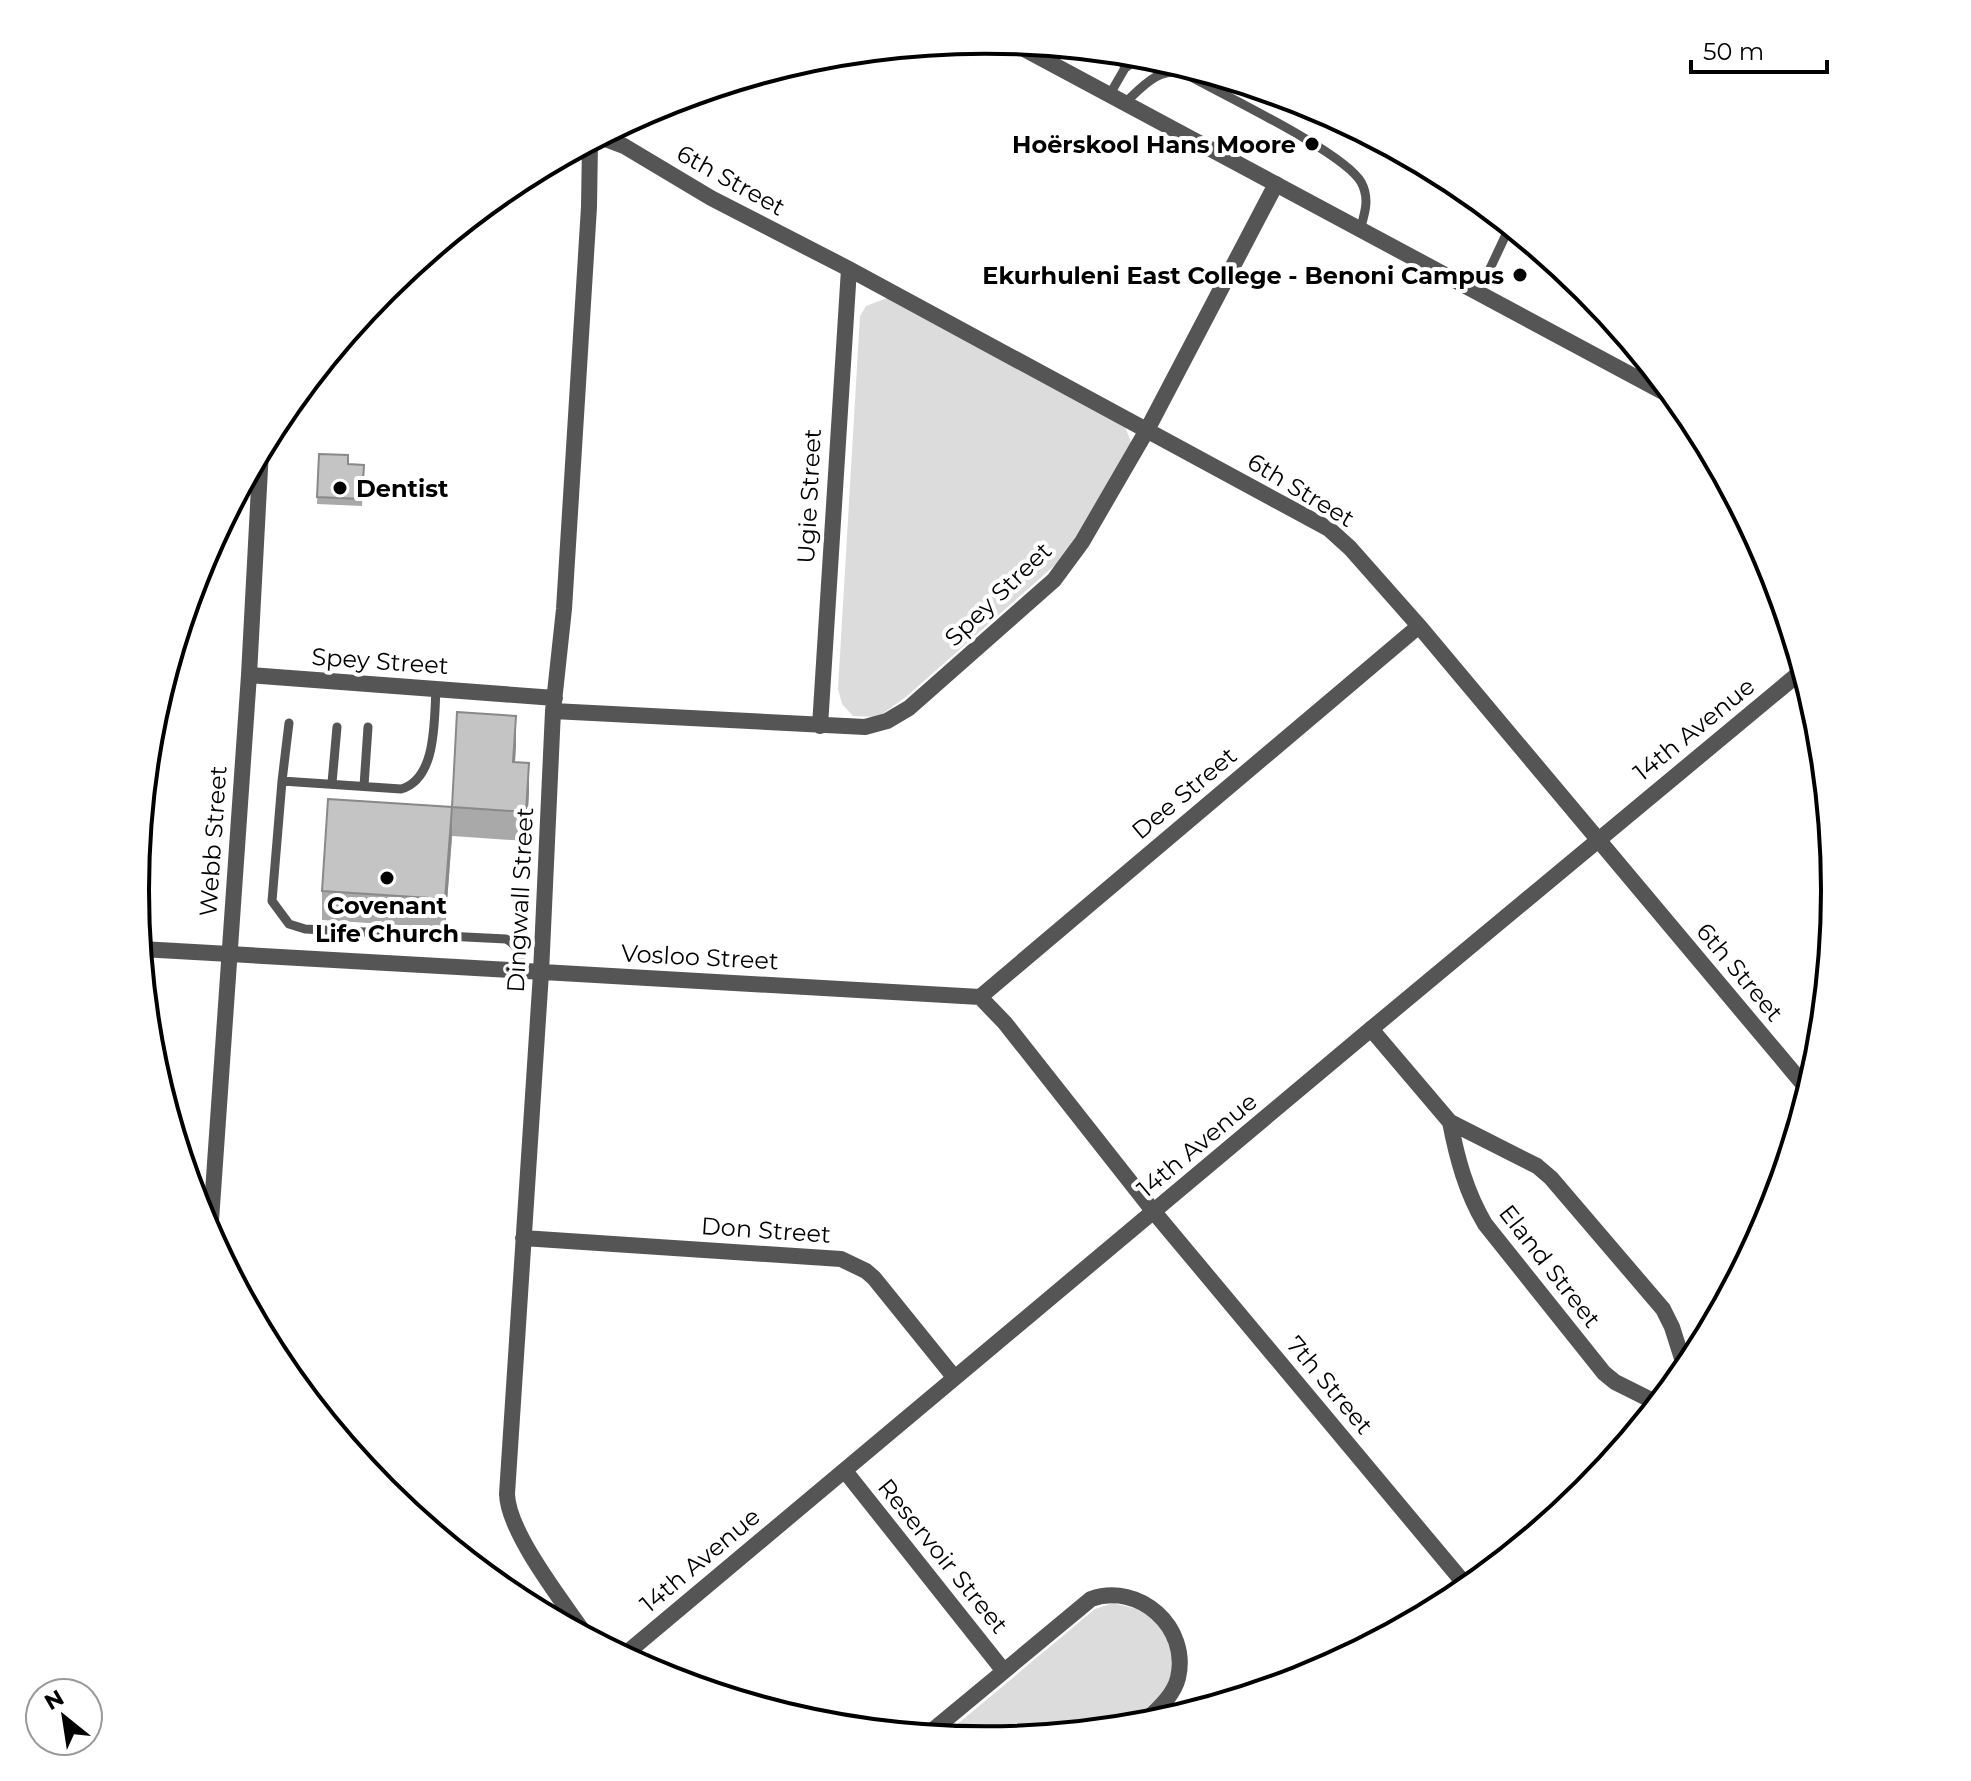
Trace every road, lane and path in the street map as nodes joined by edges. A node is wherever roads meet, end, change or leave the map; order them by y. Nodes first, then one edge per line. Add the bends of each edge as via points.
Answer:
1 (1037, 56) edge
2 (1125, 68) edge
3 (1166, 74) edge
4 (1203, 83) edge
5 (1117, 99) junction
6 (613, 142) edge
7 (590, 154) edge
8 (1276, 184) junction
9 (1360, 230) junction
10 (1505, 236) edge
11 (849, 269) junction
12 (1478, 294) junction
13 (1653, 387) edge
14 (1147, 430) junction
15 (260, 474) edge
16 (1419, 626) junction
17 (249, 675) junction
18 (1794, 678) edge
19 (436, 689) junction
20 (554, 704) junction
21 (289, 723) dead end
22 (820, 726) junction
23 (337, 727) dead end
24 (368, 727) dead end
25 (282, 781) junction
26 (332, 783) junction
27 (364, 786) junction
28 (1598, 839) junction
29 (151, 949) edge
30 (228, 953) junction
31 (521, 971) junction
32 (541, 973) junction
33 (980, 997) junction
34 (1371, 1029) junction
35 (1800, 1080) edge
36 (1450, 1122) junction
37 (212, 1208) edge
38 (1154, 1212) junction
39 (523, 1238) junction
40 (1681, 1355) edge
41 (954, 1377) junction
42 (1650, 1399) edge
43 (845, 1471) junction
44 (1460, 1579) edge
45 (575, 1619) edge
46 (632, 1648) edge
47 (1003, 1670) junction
48 (1158, 1709) edge
49 (938, 1725) edge

1 - 5 street
2 - 5 lane
3 - 5 lane
4 - 9 lane via 1348,166 1367,199
5 - 8 street
6 - 11 street, 6th Street
7 - 20 street, Dingwall Street
8 - 9 street
8 - 14 street, Spey Street
9 - 12 street
10 - 12 lane
11 - 14 street, 6th Street
11 - 22 street, Ugie Street
12 - 13 street
14 - 16 street, 6th Street via 1329,529
14 - 22 street, Spey Street via 1054,580 971,656 887,721 865,727
15 - 17 street, Webb Street
16 - 28 street, 6th Street
16 - 33 street, Dee Street
17 - 19 street, Spey Street
17 - 30 street, Webb Street
18 - 28 street, 14th Avenue
19 - 20 street, Spey Street
19 - 27 lane via 433,741 422,777 401,789
20 - 22 street, Spey Street
20 - 32 street, Dingwall Street
21 - 25 lane
23 - 26 lane
24 - 27 lane
25 - 26 lane
25 - 31 lane via 272,901 289,924 506,939 517,949
26 - 27 lane
28 - 34 street, 14th Avenue
28 - 35 street, 6th Street
29 - 30 street, Vosloo Street
30 - 31 street, Vosloo Street
30 - 37 street, Webb Street
31 - 32 street, Vosloo Street
32 - 33 street, Vosloo Street
32 - 39 street, Dingwall Street
33 - 38 street
34 - 36 street, Eland Street
34 - 38 street, 14th Avenue
36 - 40 street, Eland Street via 1551,1178 1663,1309
36 - 42 street, Eland Street via 1464,1180 1485,1224 1604,1373
38 - 41 street, 14th Avenue
38 - 44 street, 7th Street
39 - 41 street, Don Street via 841,1259 874,1278
39 - 45 street, Dingwall Street via 507,1505 514,1527
41 - 43 street, 14th Avenue
43 - 46 street, 14th Avenue
43 - 47 street, Reservoir Street
47 - 48 street, Reservoir Street via 1091,1599 1127,1596 1156,1611 1172,1632 1179,1657 1178,1679
47 - 49 street, Reservoir Street

